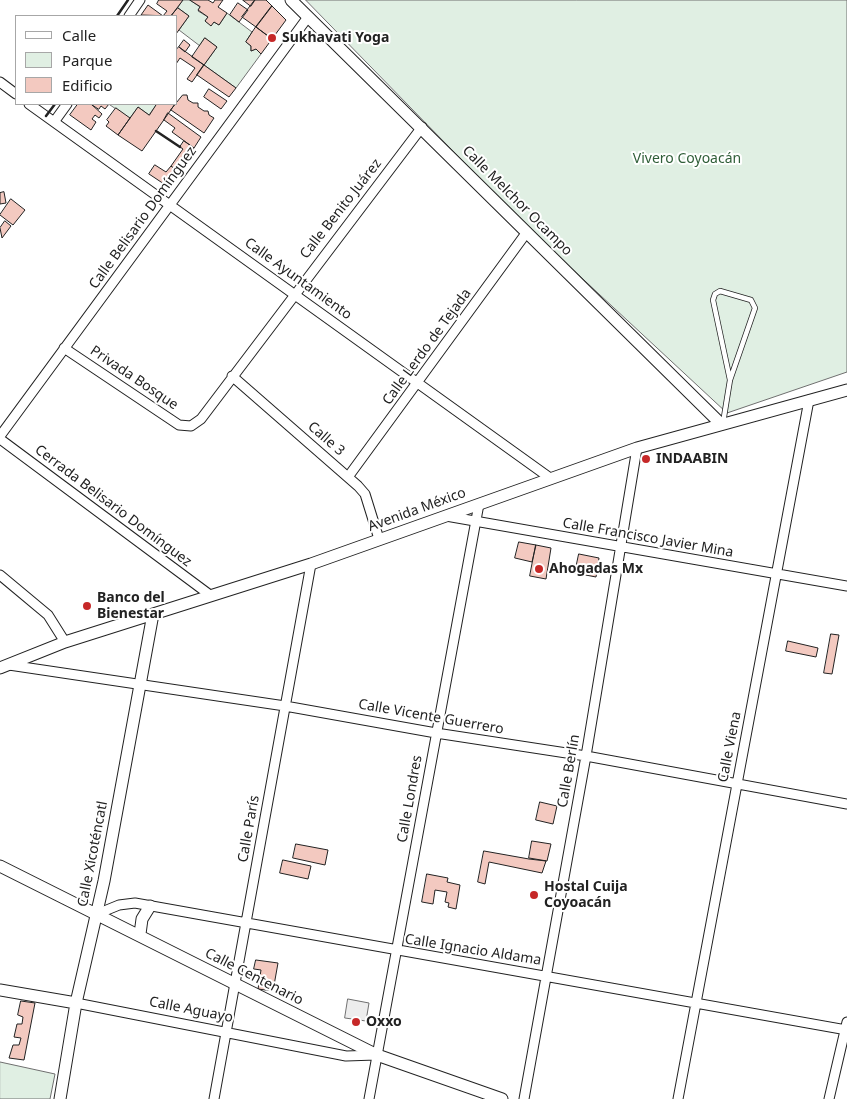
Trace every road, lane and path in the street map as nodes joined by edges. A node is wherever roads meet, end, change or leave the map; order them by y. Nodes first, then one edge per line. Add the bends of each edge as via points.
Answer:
1 (140, 0) edge
2 (291, 0) edge
3 (130, 15) edge
4 (308, 16) junction
5 (0, 82) edge
6 (15, 93) edge
7 (30, 105) edge
8 (66, 105) edge
9 (54, 122) junction
10 (422, 127) junction
11 (170, 204) junction
12 (527, 232) junction
13 (294, 293) junction
14 (64, 348) junction
15 (232, 376) junction
16 (730, 380) junction
17 (418, 383) junction
18 (847, 390) edge
19 (809, 400) junction
20 (722, 424) junction
21 (191, 426) joint
22 (0, 438) edge
23 (638, 448) junction
24 (348, 477) junction
25 (550, 478) junction
26 (479, 504) junction
27 (444, 516) junction
28 (475, 522) junction
29 (379, 539) junction
30 (621, 546) junction
31 (311, 564) junction
32 (776, 574) junction
33 (0, 575) edge
34 (847, 586) edge
35 (210, 595) junction
36 (153, 614) junction
37 (65, 642) junction
38 (5, 666) edge
39 (140, 683) junction
40 (286, 706) junction
41 (436, 733) junction
42 (586, 756) junction
43 (737, 784) junction
44 (847, 804) edge
45 (0, 866) edge
46 (150, 906) junction
47 (97, 914) junction
48 (247, 922) junction
49 (140, 934) junction
50 (397, 951) junction
51 (546, 976) junction
52 (235, 985) junction
53 (0, 990) edge
54 (76, 1003) junction
55 (696, 1003) junction
56 (846, 1027) edge
57 (226, 1032) junction
58 (377, 1055) junction
59 (60, 1099) edge
60 (214, 1099) edge
61 (369, 1099) edge
62 (502, 1099) edge
63 (524, 1099) edge
64 (678, 1099) edge
65 (830, 1099) edge

1 - 3 street
2 - 4 street, Calle Melchor Ocampo
4 - 10 street, Calle Melchor Ocampo
4 - 11 street, Calle Belisario Domínguez
5 - 6 street
7 - 9 street, Calle Ayuntamiento
8 - 9 street
9 - 11 street, Calle Ayuntamiento
10 - 12 street, Calle Melchor Ocampo
10 - 13 street, Calle Benito Juárez
11 - 13 street, Calle Ayuntamiento
11 - 14 street, Calle Belisario Domínguez
12 - 17 street, Calle Lerdo de Tejada
12 - 20 street, Calle Melchor Ocampo
13 - 15 street, Calle Benito Juárez
13 - 17 street, Calle Ayuntamiento
14 - 21 street, Privada Bosque via 179,425
14 - 22 street, Calle Belisario Domínguez
15 - 21 street, Calle Benito Juárez via 201,418
15 - 24 street, Calle 3
16 - 16 lane via 754,304 751,300 720,291 713,300
16 - 20 lane
17 - 24 street, Calle Lerdo de Tejada
17 - 25 street, Calle Ayuntamiento
18 - 19 street, Avenida México
19 - 20 street, Avenida México
19 - 32 street, Calle Viena
20 - 23 street, Avenida México
22 - 35 street, Cerrada Belisario Domínguez
23 - 25 street, Avenida México
23 - 30 street, Calle Berlín
24 - 29 street, Calle 3 via 365,494
25 - 26 street, Avenida México
26 - 27 street, Avenida México
26 - 28 street, Calle Londres
27 - 28 street, Calle Francisco Javier Mina
27 - 29 street, Avenida México
28 - 30 street, Calle Francisco Javier Mina
28 - 41 street, Calle Londres
29 - 31 street, Avenida México
30 - 32 street, Calle Francisco Javier Mina
30 - 42 street, Calle Berlín
31 - 35 street, Avenida México
31 - 40 street, Calle París
32 - 34 street, Calle Francisco Javier Mina
32 - 43 street, Calle Viena
33 - 37 street via 48,615
35 - 36 street, Avenida México
36 - 37 street, Avenida México
36 - 39 street, Calle Xicoténcatl
37 - 38 street, Avenida México
38 - 39 street, Calle Vicente Guerrero
39 - 40 street, Calle Vicente Guerrero
39 - 47 street, Calle Xicoténcatl
40 - 41 street, Calle Vicente Guerrero
40 - 48 street, Calle París
41 - 42 street, Calle Vicente Guerrero
41 - 50 street, Calle Londres
42 - 43 street, Calle Vicente Guerrero
42 - 51 street, Calle Berlín
43 - 44 street, Calle Vicente Guerrero
43 - 55 street, Calle Viena
45 - 47 street, Calle Centenario
46 - 47 street, Calle Ignacio Aldama via 120,905
46 - 48 street, Calle Ignacio Aldama
46 - 49 street via 142,918
47 - 49 street, Calle Centenario
47 - 54 street, Calle Xicoténcatl
48 - 50 street, Calle Ignacio Aldama
48 - 52 street, Calle París
49 - 52 street, Calle Centenario
50 - 51 street, Calle Ignacio Aldama
50 - 58 street, Calle Londres
51 - 55 street, Calle Ignacio Aldama
51 - 63 street, Calle Berlín
52 - 57 street, Calle París
52 - 58 street, Calle Centenario
53 - 54 street, Calle Aguayo
54 - 57 street, Calle Aguayo
54 - 59 street, Calle Xicoténcatl
55 - 56 street, Calle Ignacio Aldama
55 - 64 street, Calle Viena
56 - 65 street
57 - 58 street, Calle Aguayo via 346,1056
57 - 60 street, Calle París
58 - 61 street, Calle Londres
58 - 62 street, Calle Centenario

